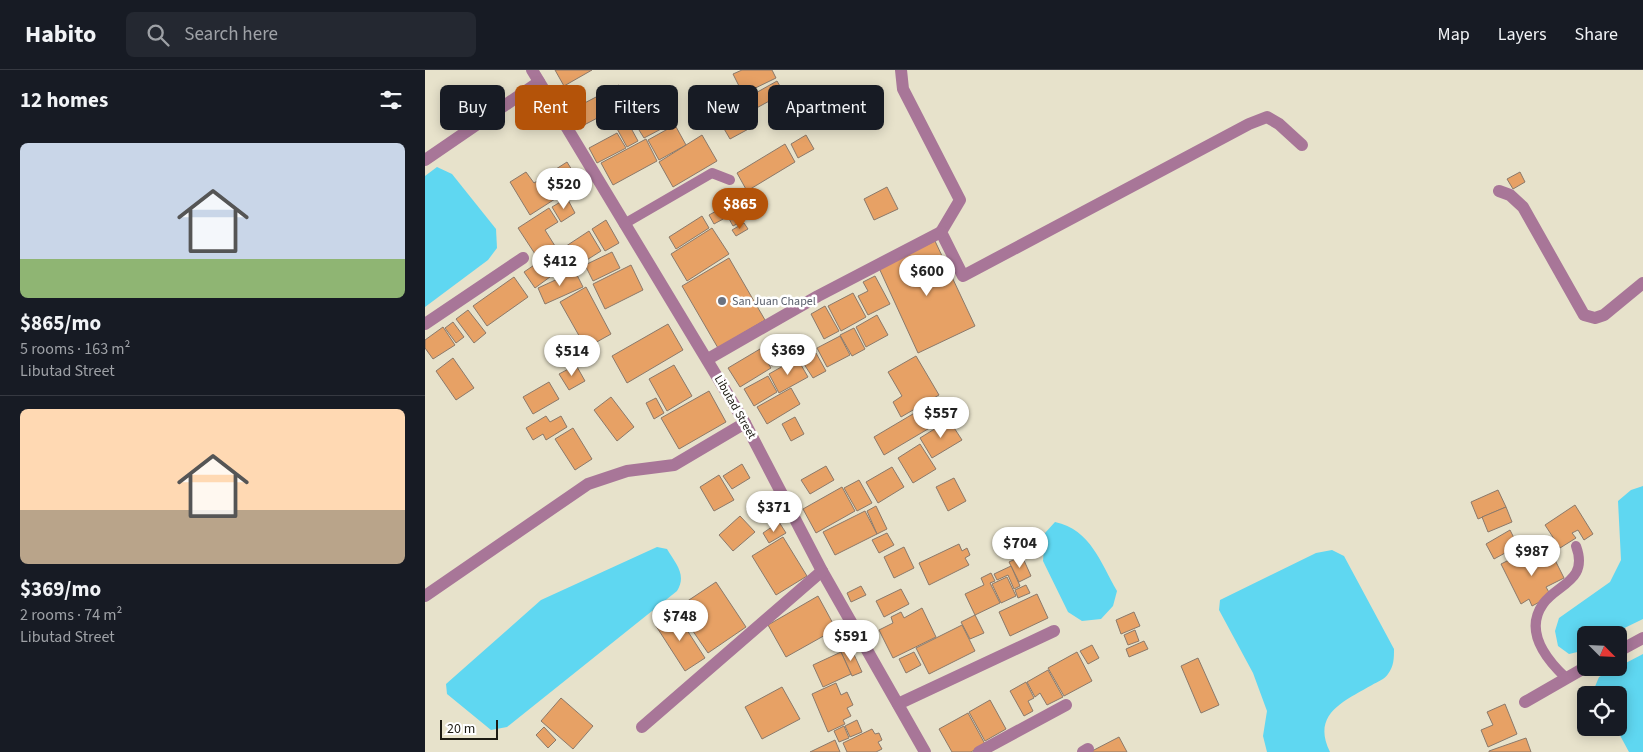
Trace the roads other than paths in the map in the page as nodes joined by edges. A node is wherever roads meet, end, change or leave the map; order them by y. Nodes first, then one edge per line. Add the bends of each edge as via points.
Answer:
1 (532, 70) edge
2 (901, 70) edge
3 (539, 82) junction
4 (1301, 145) dead end
5 (425, 160) edge
6 (730, 180) dead end
7 (1499, 191) dead end
8 (623, 224) junction
9 (941, 232) junction
10 (523, 258) dead end
11 (1643, 283) edge
12 (425, 324) edge
13 (708, 359) junction
14 (745, 423) junction
15 (1576, 546) dead end
16 (822, 571) junction
17 (425, 596) edge
18 (1054, 631) dead end
19 (1643, 638) edge
20 (1627, 646) edge
21 (1577, 671) edge
22 (1565, 677) junction
23 (1525, 702) dead end
24 (899, 704) junction
25 (1066, 705) dead end
26 (642, 727) dead end
27 (925, 752) edge
28 (979, 752) edge

1 - 3 street, Libutad Street
2 - 9 street via 903,89 960,200
3 - 5 street
3 - 8 street, Libutad Street
4 - 9 street via 1267,117 963,276
6 - 8 lane via 712,173
7 - 11 street via 1511,194 1523,206 1584,315 1595,318 1604,315
8 - 13 street, Libutad Street
9 - 13 street via 818,296
10 - 12 street
13 - 14 street, Libutad Street
14 - 16 street, Libutad Street
14 - 17 street via 674,465 627,471 588,484
15 - 22 lane via 1578,566 1572,581 1543,604 1537,622 1537,638 1542,652
16 - 24 street, Libutad Street
16 - 26 street
18 - 24 street
19 - 20 street
21 - 22 street
22 - 23 street
24 - 27 street, Libutad Street
25 - 28 street

